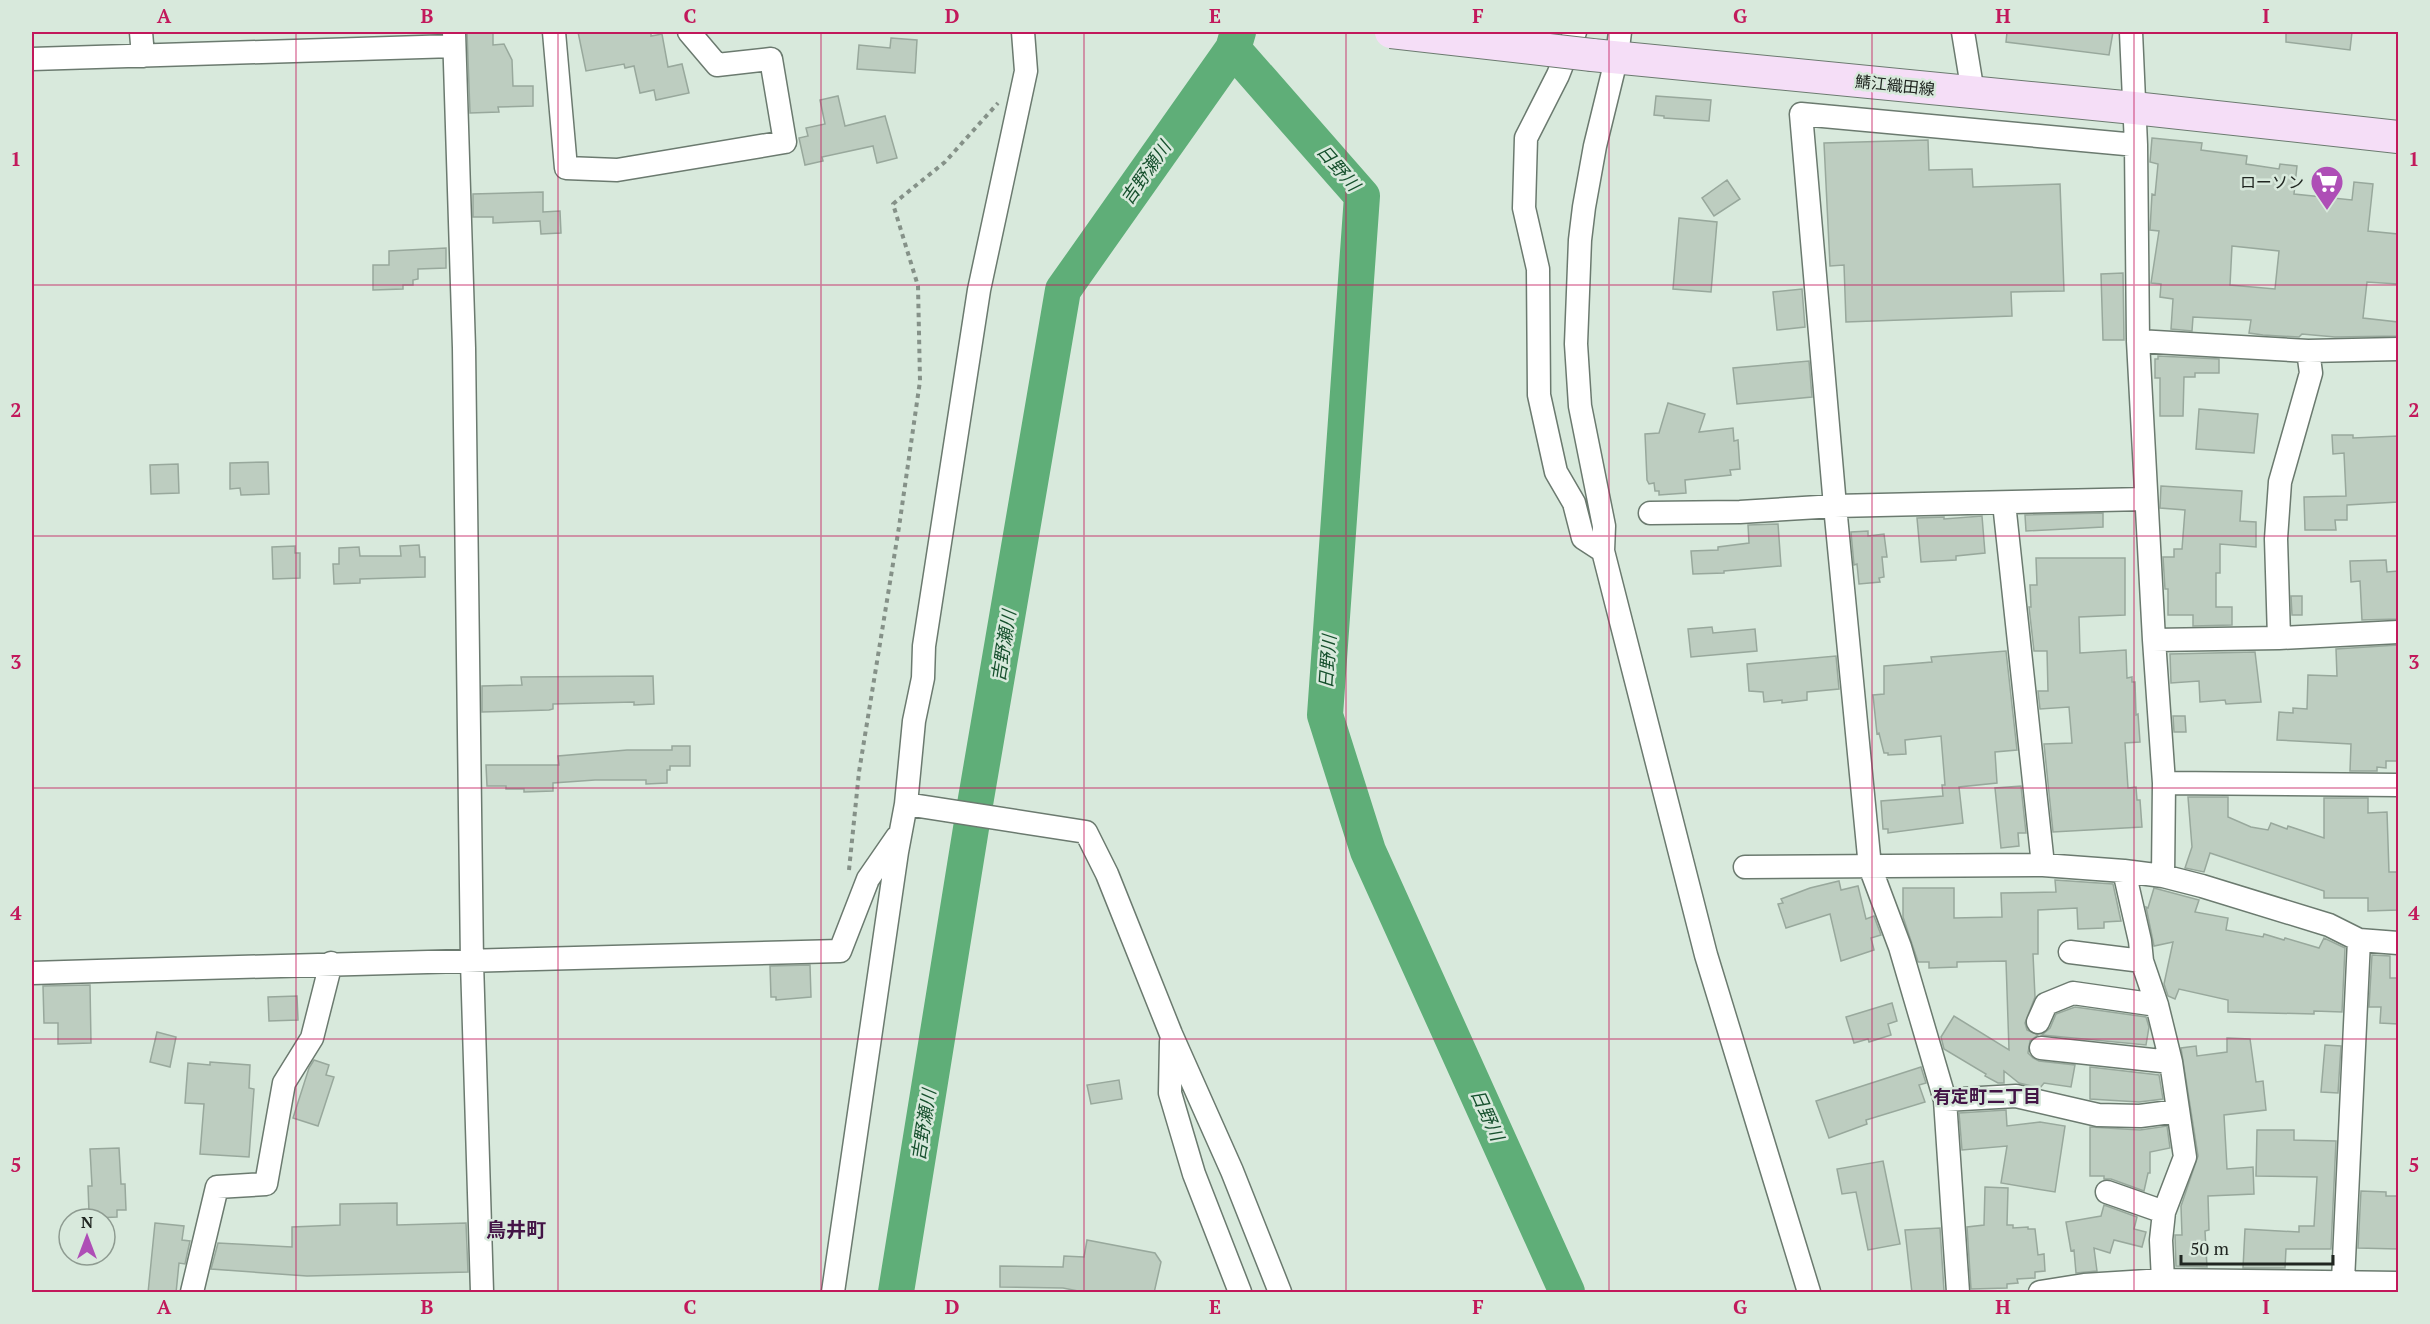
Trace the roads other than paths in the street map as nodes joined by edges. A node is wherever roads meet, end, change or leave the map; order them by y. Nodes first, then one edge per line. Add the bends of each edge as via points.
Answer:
1 (141, 32) edge
2 (554, 32) edge
3 (689, 32) edge
4 (1023, 32) edge
5 (1391, 32) edge
6 (1963, 32) edge
7 (2131, 32) edge
8 (454, 39) edge
9 (1601, 43) edge
10 (143, 56) junction
11 (32, 59) edge
12 (1973, 93) junction
13 (2134, 108) junction
14 (2398, 137) edge
15 (2136, 145) junction
16 (2138, 341) junction
17 (2398, 349) edge
18 (2308, 351) junction
19 (2146, 499) junction
20 (2004, 503) junction
21 (1835, 506) junction
22 (1650, 513) dead end
23 (1604, 551) junction
24 (2398, 632) edge
25 (2279, 638) junction
26 (2154, 640) junction
27 (2164, 783) junction
28 (2398, 785) edge
29 (906, 804) junction
30 (900, 832) junction
31 (2043, 865) junction
32 (1745, 867) dead end
33 (1870, 867) junction
34 (2124, 871) junction
35 (2163, 876) junction
36 (2359, 940) junction
37 (2398, 943) edge
38 (2070, 952) dead end
39 (2142, 961) junction
40 (472, 962) junction
41 (331, 963) junction
42 (32, 973) edge
43 (2157, 1005) junction
44 (2038, 1022) dead end
45 (1171, 1034) junction
46 (2041, 1048) dead end
47 (2171, 1062) junction
48 (1945, 1100) junction
49 (2178, 1111) junction
50 (2108, 1192) dead end
51 (2164, 1212) junction
52 (2343, 1281) junction
53 (2398, 1283) edge
54 (2154, 1286) edge
55 (192, 1293) edge
56 (482, 1293) edge
57 (833, 1293) edge
58 (1240, 1293) edge
59 (1280, 1293) edge
60 (1809, 1293) edge
61 (1958, 1293) edge
62 (2040, 1293) edge

1 - 10 street
2 - 3 street via 566,168 616,170 785,142 771,59 717,65
4 - 29 street via 1026,71 979,290 924,646
5 - 9 main road, 鯖江織田線, bridge
6 - 12 street
7 - 13 street
8 - 10 street
8 - 40 street via 464,348
9 - 12 main road, 鯖江織田線
9 - 23 street via 1595,146 1580,240 1577,332 1580,406 1604,526
9 - 23 street via 1558,75 1526,138 1524,208 1538,269 1539,395 1556,472 1574,503 1583,538
10 - 11 street
12 - 13 main road, 鯖江織田線
13 - 14 main road, 鯖江織田線
13 - 15 street
15 - 16 street
15 - 21 street via 1801,114
16 - 18 street
16 - 19 street
17 - 18 street
18 - 25 street via 2311,373 2280,482 2276,539
19 - 20 street
19 - 26 street
20 - 21 street
20 - 31 street
21 - 22 street
21 - 33 street
23 - 60 street via 1706,955
24 - 25 street
25 - 26 street
26 - 27 street
27 - 28 street
27 - 35 street
29 - 30 street
29 - 45 street via 1086,832 1107,874
30 - 40 street via 868,879 840,951
30 - 57 street
31 - 33 street
31 - 34 street
32 - 33 street
33 - 48 street via 1900,948
34 - 35 street
34 - 39 street
35 - 36 street via 2329,925
36 - 37 street
36 - 52 street
38 - 39 street
39 - 43 street
40 - 41 street
40 - 56 street
41 - 42 street
41 - 55 street via 312,1038 284,1083 266,1184 217,1186
43 - 44 street via 2073,993 2046,1004
43 - 47 street
45 - 58 street via 1170,1094 1194,1174
45 - 59 street via 1232,1171
46 - 47 street
47 - 49 street
48 - 49 street via 2016,1096 2098,1115 2140,1116
48 - 61 street
49 - 51 street via 2185,1157
50 - 51 street
51 - 54 street
52 - 53 street
52 - 54 street
54 - 62 street via 2084,1285

